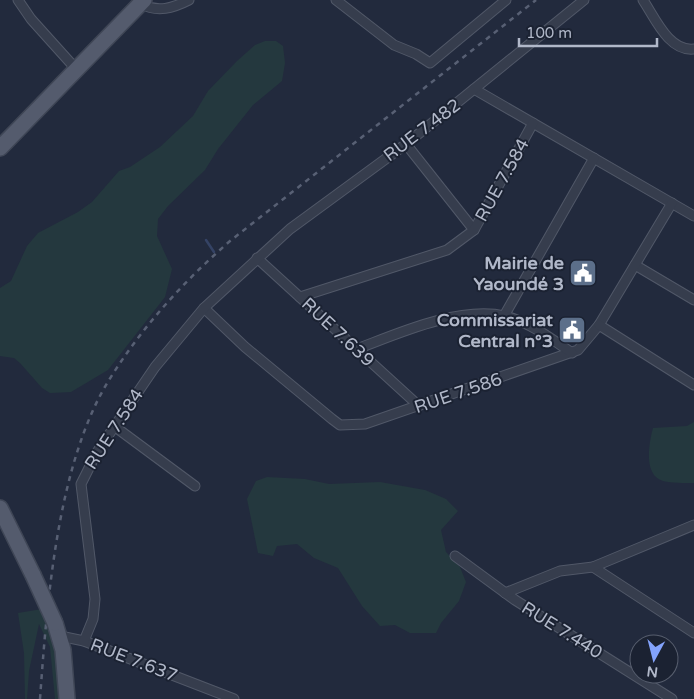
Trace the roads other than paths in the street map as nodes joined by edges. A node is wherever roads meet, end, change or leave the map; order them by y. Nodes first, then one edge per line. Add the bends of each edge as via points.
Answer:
1 (18, 0) edge
2 (189, 0) edge
3 (336, 0) edge
4 (506, 0) edge
5 (584, 0) edge
6 (643, 0) edge
7 (143, 2) edge
8 (694, 49) edge
9 (76, 69) junction
10 (474, 89) junction
11 (533, 123) junction
12 (406, 144) junction
13 (0, 148) edge
14 (594, 158) junction
15 (672, 203) junction
16 (694, 216) edge
17 (474, 230) junction
18 (258, 258) junction
19 (635, 265) junction
20 (300, 297) junction
21 (694, 300) edge
22 (204, 308) junction
23 (504, 316) junction
24 (600, 325) junction
25 (357, 349) junction
26 (572, 353) junction
27 (694, 386) edge
28 (419, 406) junction
29 (114, 426) junction
30 (195, 486) dead end
31 (0, 508) edge
32 (694, 525) edge
33 (455, 556) dead end
34 (593, 567) junction
35 (505, 593) junction
36 (58, 629) junction
37 (694, 633) edge
38 (84, 641) junction
39 (67, 699) edge
40 (234, 699) edge
41 (672, 699) edge

1 - 9 street
2 - 7 street via 166,9 148,7
3 - 4 street via 394,45 430,63
5 - 10 street, RUE 7.482
6 - 8 street via 676,46
7 - 9 main road
9 - 13 main road
10 - 11 street, RUE 7.584
10 - 12 street, RUE 7.482
11 - 14 street, RUE 7.584
11 - 17 street, RUE 7.584
12 - 17 street
12 - 18 street, RUE 7.482 via 290,229
14 - 15 street, RUE 7.584
14 - 23 street
15 - 16 street, RUE 7.584
15 - 19 street, RUE 7.586
17 - 20 street, RUE 7.584 via 447,250
18 - 20 street, RUE 7.639
18 - 22 street, RUE 7.584
19 - 21 street
19 - 24 street, RUE 7.586
20 - 25 street, RUE 7.639
22 - 28 street, RUE 7.586 via 340,425 365,424
22 - 29 street, RUE 7.584 via 155,367
23 - 25 street via 479,315 415,327
23 - 26 street via 544,334
24 - 26 street, RUE 7.586
24 - 27 street
25 - 28 street, RUE 7.639
26 - 28 street, RUE 7.586
29 - 30 street
29 - 38 street, RUE 7.584 via 81,484 96,599
31 - 36 main road, bridge
32 - 34 street
33 - 35 street, RUE 7.440
34 - 35 street via 560,571
34 - 37 street
35 - 41 street, RUE 7.440
36 - 38 street, RUE 7.637
36 - 39 main road
38 - 40 street, RUE 7.637

